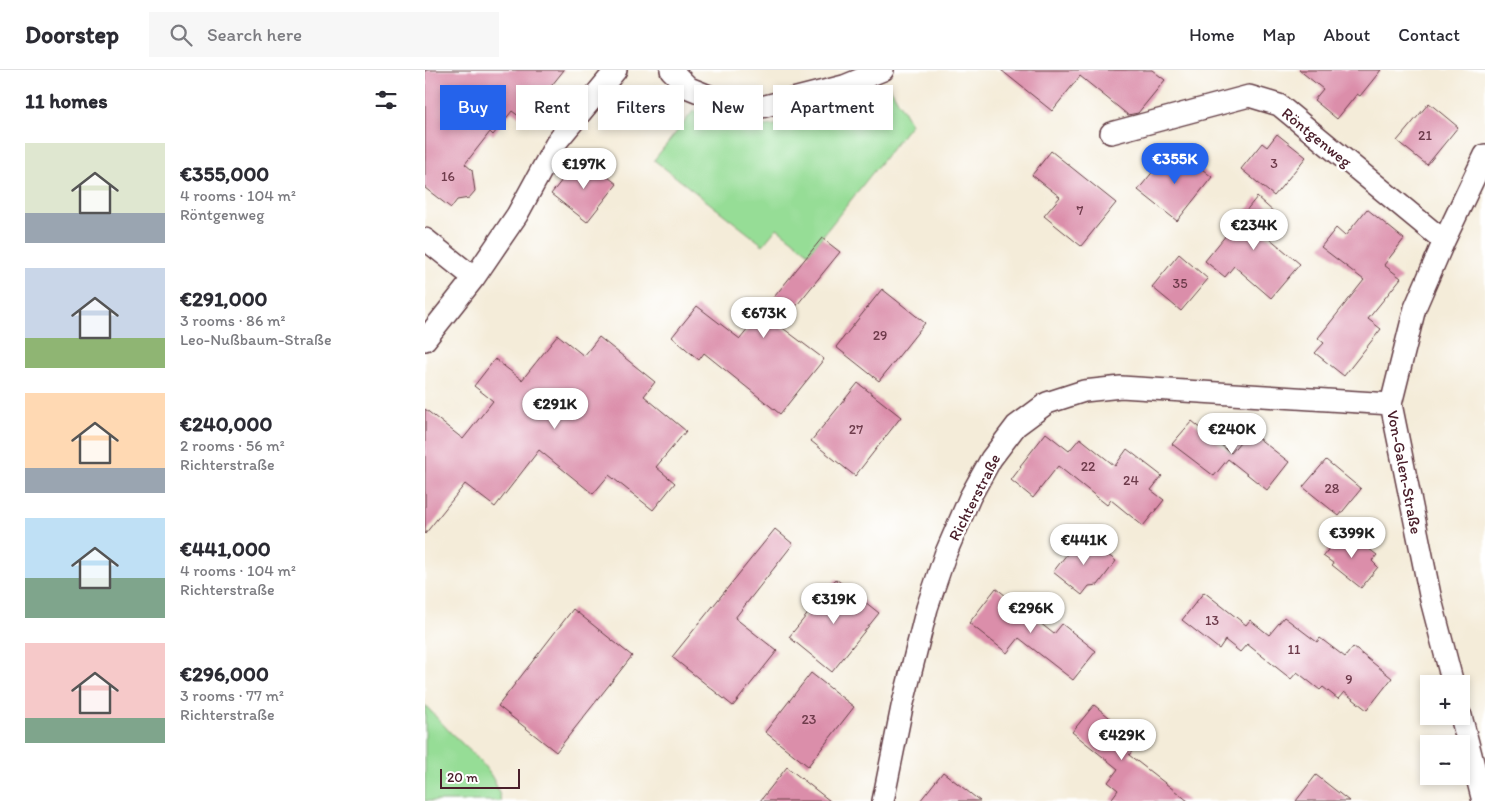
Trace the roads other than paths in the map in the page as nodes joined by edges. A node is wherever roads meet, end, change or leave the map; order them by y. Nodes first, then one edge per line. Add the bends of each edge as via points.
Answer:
1 (616, 70) edge
2 (671, 70) edge
3 (883, 70) edge
4 (1111, 133) dead end
5 (1485, 155) edge
6 (425, 239) edge
7 (1443, 241) junction
8 (474, 278) junction
9 (425, 340) edge
10 (1391, 404) junction
11 (1451, 675) edge
12 (1463, 725) edge
13 (883, 801) edge
14 (1483, 801) edge

1 - 8 street via 558,140 517,215
2 - 3 street via 689,88 746,111 844,86
4 - 7 street, Röntgenweg via 1249,96 1279,105
5 - 7 street, Von-Galen-Straße
6 - 8 street
7 - 10 street, Von-Galen-Straße via 1415,308
8 - 9 street
10 - 11 street, Von-Galen-Straße via 1431,600
10 - 13 street, Richterstraße via 1121,387 1084,391 1047,404 1015,426 991,459 970,497 945,555 902,706
12 - 14 street

